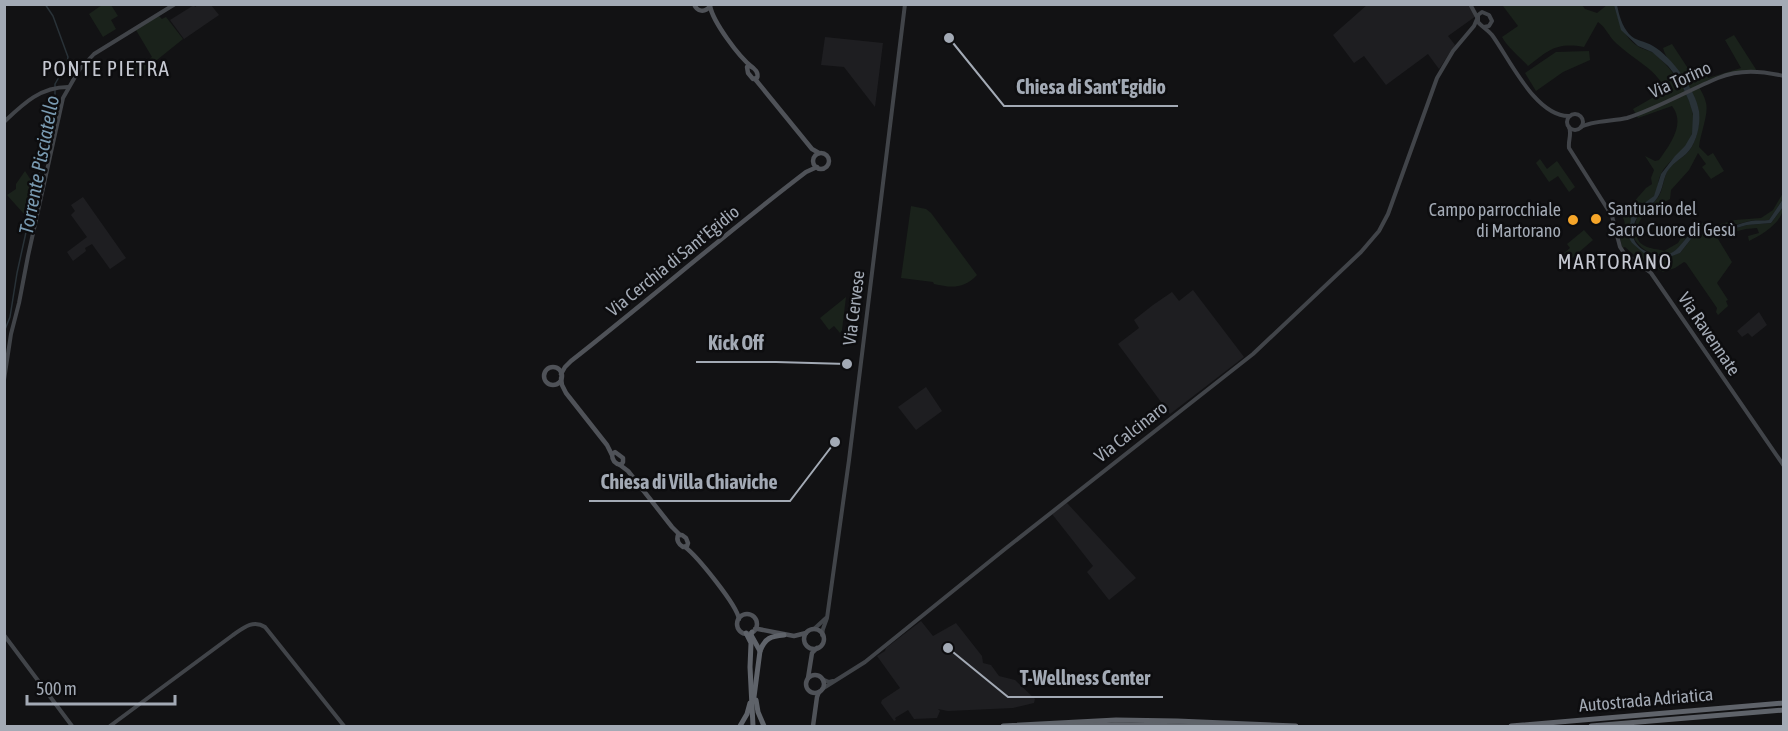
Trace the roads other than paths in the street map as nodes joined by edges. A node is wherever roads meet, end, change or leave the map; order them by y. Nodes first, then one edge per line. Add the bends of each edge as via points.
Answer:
1 (175, 4) edge
2 (694, 4) edge
3 (904, 4) edge
4 (1471, 4) edge
5 (710, 5) edge
6 (702, 11) junction
7 (1482, 12) junction
8 (1477, 18) junction
9 (714, 20) junction
10 (1491, 25) junction
11 (1483, 27) junction
12 (1469, 32) junction
13 (1491, 34) junction
14 (1784, 76) edge
15 (68, 87) junction
16 (1561, 115) junction
17 (1570, 116) junction
18 (1582, 118) junction
19 (4, 122) edge
20 (1590, 123) junction
21 (1568, 125) junction
22 (1579, 128) junction
23 (812, 149) junction
24 (819, 153) junction
25 (1576, 159) junction
26 (815, 162) junction
27 (571, 361) junction
28 (556, 367) junction
29 (561, 376) junction
30 (4, 380) edge
31 (553, 385) junction
32 (566, 393) junction
33 (614, 454) junction
34 (622, 463) junction
35 (1782, 465) edge
36 (679, 536) junction
37 (687, 546) junction
38 (735, 607) junction
39 (746, 614) junction
40 (827, 615) junction
41 (739, 619) junction
42 (756, 623) junction
43 (814, 629) junction
44 (765, 630) junction
45 (751, 631) junction
46 (806, 633) junction
47 (4, 635) edge
48 (784, 635) junction
49 (822, 635) junction
50 (794, 636) junction
51 (806, 644) junction
52 (817, 648) junction
53 (760, 651) junction
54 (810, 661) junction
55 (816, 675) junction
56 (808, 678) junction
57 (822, 679) junction
58 (837, 680) junction
59 (756, 689) junction
60 (820, 691) junction
61 (812, 693) junction
62 (752, 695) junction
63 (816, 703) junction
64 (1784, 703) edge
65 (753, 704) junction
66 (1784, 710) edge
67 (72, 726) edge
68 (110, 726) edge
69 (344, 726) edge
70 (740, 726) edge
71 (753, 726) edge
72 (764, 726) edge
73 (813, 726) edge
74 (1003, 726) edge
75 (1067, 726) edge
76 (1211, 726) edge
77 (1296, 726) edge
78 (1511, 726) edge
79 (1592, 726) edge

1 - 15 main road via 94,54
2 - 6 main road
3 - 40 main road, Via Cervese
4 - 7 main road
4 - 8 main road
5 - 6 main road
5 - 9 main road
6 - 9 main road
7 - 8 main road
7 - 10 main road via 1490,17
8 - 11 main road
8 - 12 main road, Via Calcinaro
9 - 23 main road
10 - 11 main road
10 - 13 main road
11 - 12 main road
11 - 13 main road
12 - 58 main road, Via Calcinaro via 1437,78 1388,214 1360,252 1252,354 866,662
13 - 16 main road via 1532,94
14 - 20 main road, Via Torino via 1749,71 1731,73 1628,117
15 - 19 main road via 52,88 35,97
15 - 30 main road via 60,109
16 - 17 main road
16 - 21 main road
17 - 18 main road
17 - 21 main road
18 - 20 main road
18 - 22 main road
20 - 22 main road, Via Torino
21 - 22 main road
21 - 25 main road, Via Ravennate via 1569,148
22 - 25 main road via 1571,141
23 - 24 main road
23 - 26 main road
24 - 26 main road
24 - 26 main road via 828,155 829,162 825,168
25 - 35 main road, Via Ravennate via 1612,216 1624,254 1651,273
26 - 27 main road, Via Cerchia di Sant'Egidio
27 - 28 main road
27 - 29 main road, Via Cerchia di Sant'Egidio
28 - 29 main road
28 - 31 main road via 549,368 544,375 545,381
29 - 31 main road
29 - 32 main road
31 - 32 main road
32 - 33 main road
33 - 34 main road via 621,456
33 - 34 main road via 614,461
34 - 36 main road
36 - 37 main road via 686,538
36 - 37 main road via 679,544
37 - 38 main road
38 - 39 main road
38 - 41 main road
39 - 41 main road
39 - 42 main road via 753,616
40 - 43 main road
40 - 49 main road, Via Cervese
41 - 45 main road via 738,627
42 - 44 main road
42 - 45 main road
43 - 46 main road
43 - 49 main road
44 - 45 main road
44 - 48 main road
45 - 53 highway
45 - 62 highway
46 - 50 main road
46 - 51 main road
47 - 67 main road
48 - 50 main road
48 - 53 highway via 768,638
49 - 52 main road
50 - 51 main road
51 - 52 main road
51 - 54 main road
52 - 54 main road
53 - 59 highway
54 - 55 main road
54 - 56 main road
55 - 56 main road
55 - 57 main road
56 - 61 main road via 806,688
57 - 58 main road
57 - 60 main road
58 - 60 main road, Via Calcinaro
59 - 65 highway
59 - 72 highway via 756,705
60 - 61 main road
60 - 63 main road
61 - 63 main road
62 - 65 highway
62 - 70 highway
63 - 73 main road
64 - 78 highway, Autostrada Adriatica
65 - 71 highway
66 - 79 highway, Autostrada Adriatica
68 - 69 main road via 233,635 254,624 265,627
74 - 77 highway via 1116,720
75 - 76 highway

